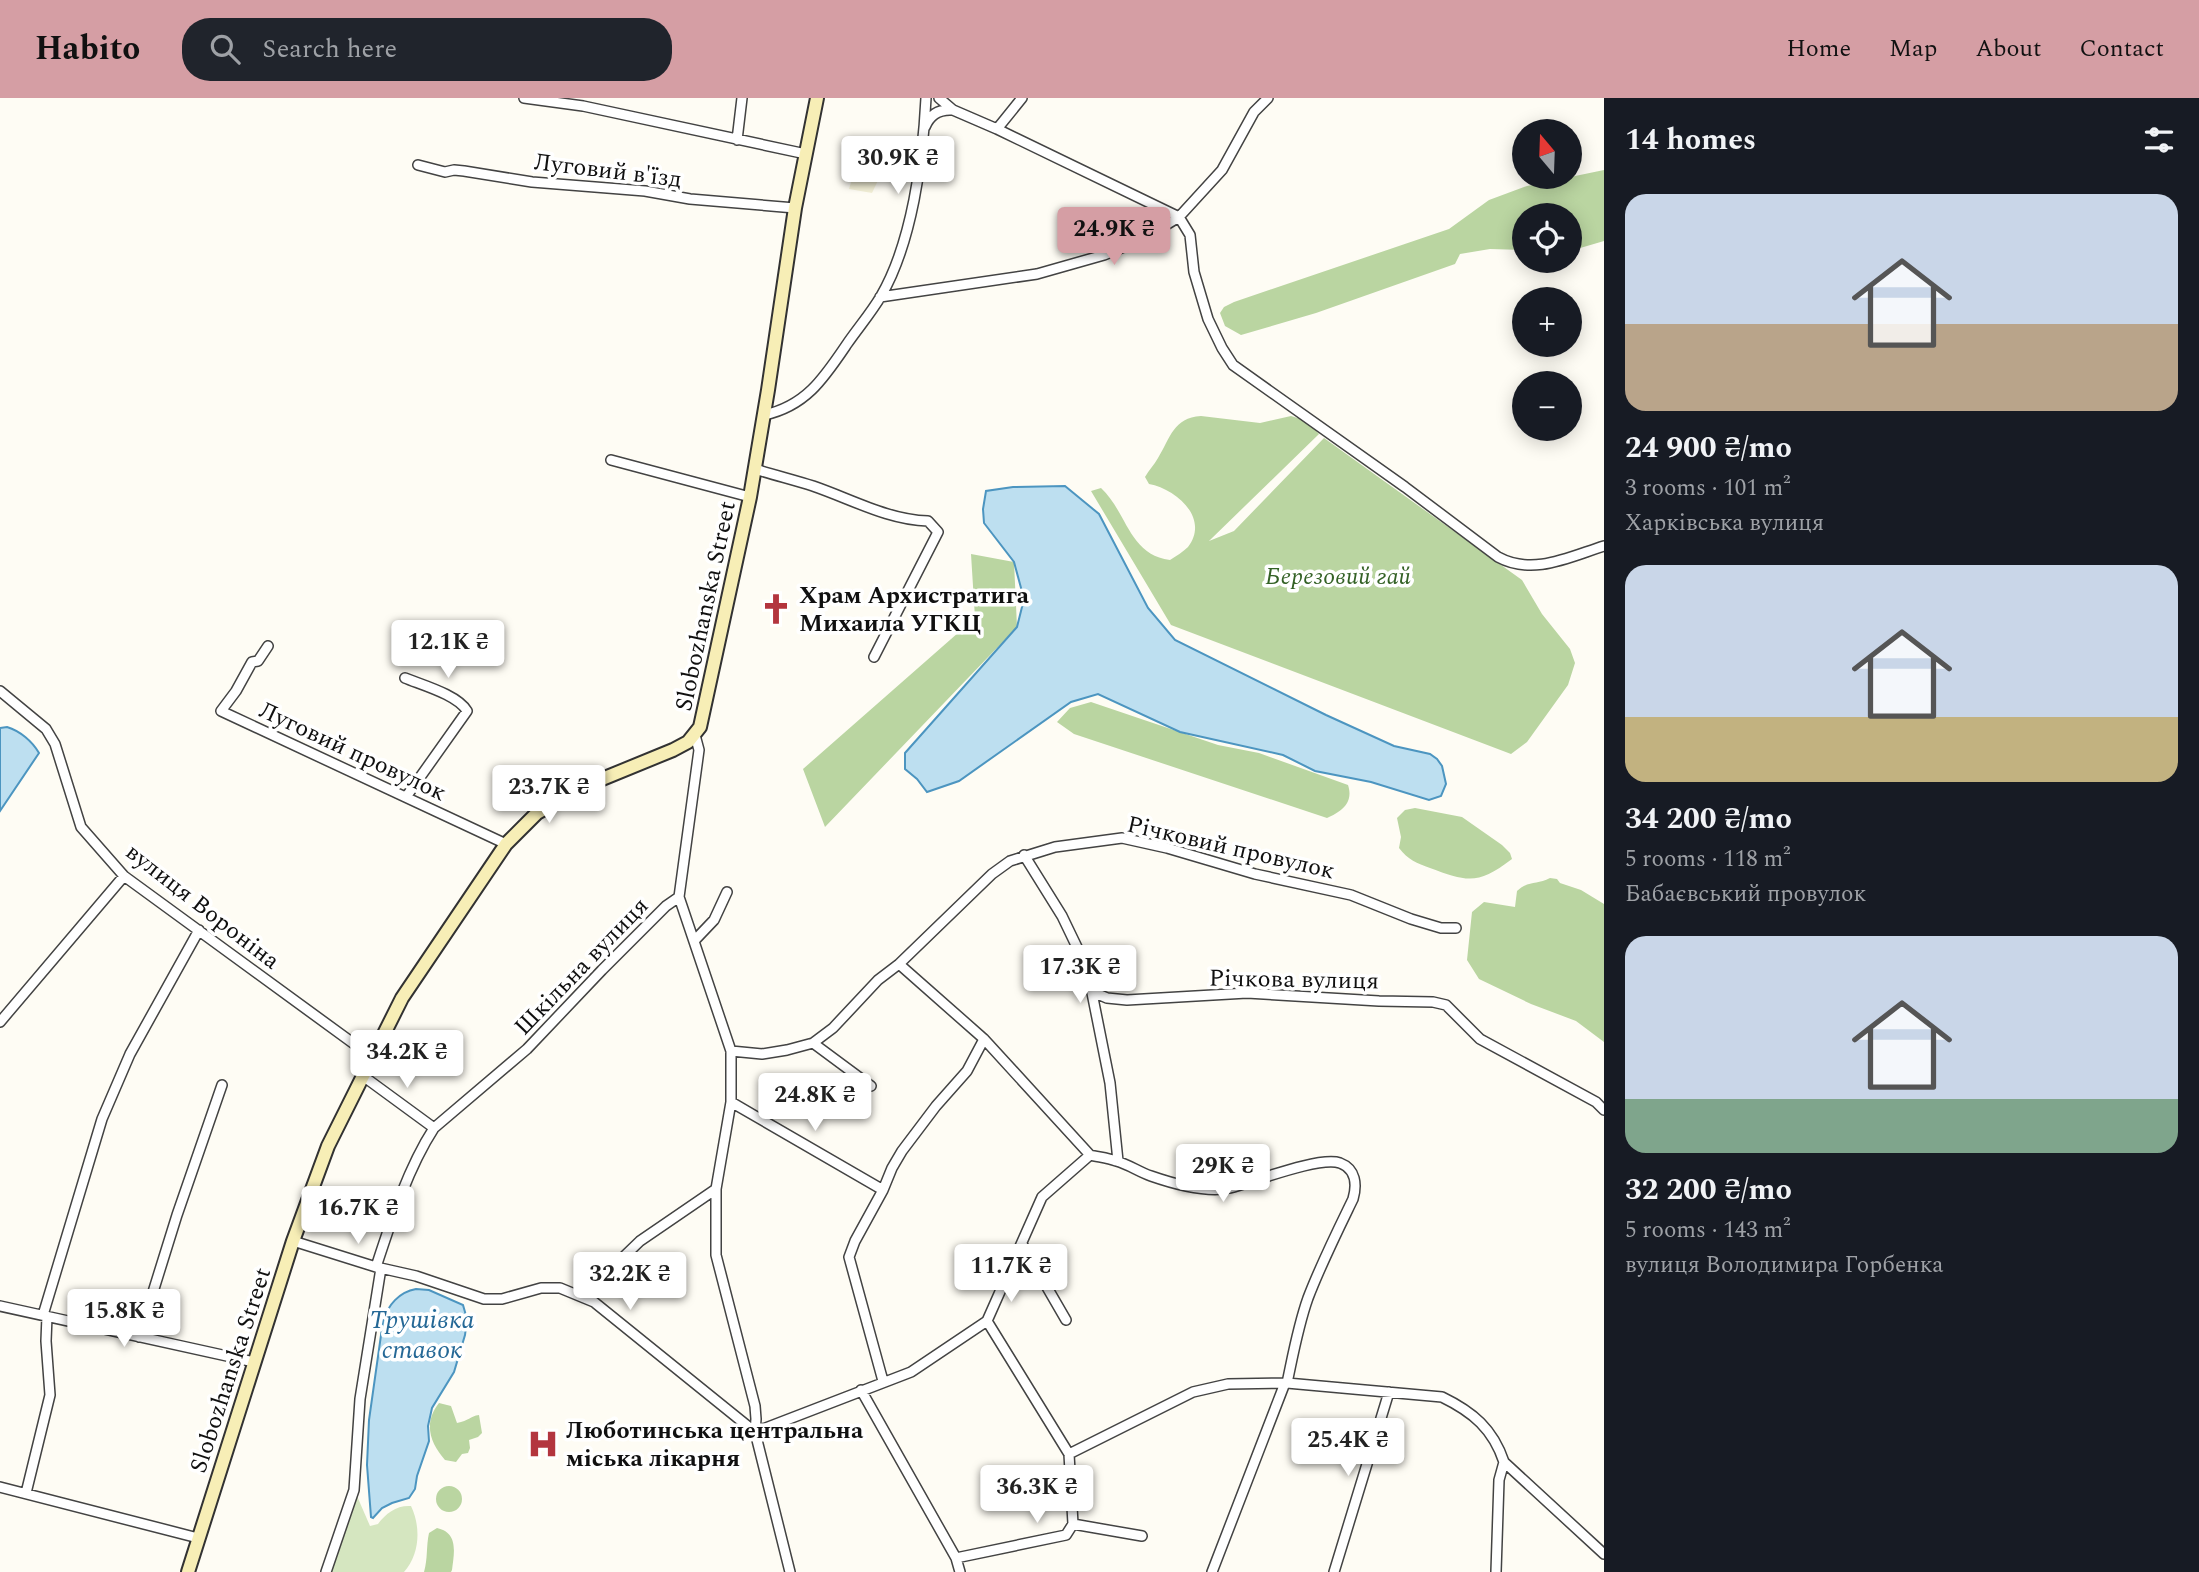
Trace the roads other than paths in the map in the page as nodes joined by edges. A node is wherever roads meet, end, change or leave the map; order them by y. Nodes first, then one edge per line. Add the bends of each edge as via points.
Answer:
1 (524, 98) edge
2 (742, 98) edge
3 (817, 98) edge
4 (926, 98) edge
5 (939, 98) edge
6 (1021, 98) edge
7 (1268, 98) edge
8 (953, 110) junction
9 (924, 128) junction
10 (997, 129) junction
11 (737, 140) junction
12 (806, 154) junction
13 (418, 165) dead end
14 (795, 208) junction
15 (1179, 217) junction
16 (880, 297) junction
17 (764, 415) junction
18 (611, 460) dead end
19 (755, 469) junction
20 (750, 497) junction
21 (1604, 546) edge
22 (268, 646) dead end
23 (874, 657) dead end
24 (405, 678) dead end
25 (0, 691) edge
26 (695, 735) junction
27 (406, 797) junction
28 (506, 844) junction
29 (1024, 855) junction
30 (124, 876) junction
31 (727, 891) dead end
32 (679, 897) junction
33 (1456, 928) dead end
34 (199, 930) junction
35 (694, 941) junction
36 (899, 964) junction
37 (1093, 992) junction
38 (0, 1022) edge
39 (984, 1039) junction
40 (813, 1043) junction
41 (731, 1051) junction
42 (372, 1057) junction
43 (363, 1076) junction
44 (222, 1085) dead end
45 (871, 1086) dead end
46 (731, 1102) junction
47 (1604, 1111) edge
48 (434, 1128) junction
49 (1090, 1155) junction
50 (1118, 1161) junction
51 (716, 1189) junction
52 (883, 1190) junction
53 (293, 1241) junction
54 (1022, 1244) junction
55 (379, 1267) junction
56 (582, 1297) junction
57 (0, 1306) edge
58 (45, 1315) junction
59 (1066, 1320) dead end
60 (988, 1321) junction
61 (139, 1337) junction
62 (254, 1363) junction
63 (883, 1381) junction
64 (1286, 1383) junction
65 (862, 1390) junction
66 (1389, 1392) junction
67 (754, 1432) junction
68 (1069, 1454) junction
69 (1504, 1462) junction
70 (0, 1487) edge
71 (26, 1493) junction
72 (1073, 1524) junction
73 (1142, 1536) dead end
74 (198, 1538) junction
75 (1604, 1554) edge
76 (956, 1558) junction
77 (188, 1572) edge
78 (326, 1572) edge
79 (790, 1572) edge
80 (960, 1572) edge
81 (1212, 1572) edge
82 (1334, 1572) edge
83 (1496, 1572) edge

1 - 11 street via 583,106
2 - 11 street
3 - 12 street, Slobozhanska Street
4 - 9 street
5 - 8 street
6 - 10 street
7 - 15 street via 1254,112 1222,170
8 - 9 street via 932,115
8 - 10 street
9 - 16 street via 908,229
10 - 15 street
11 - 12 street
12 - 14 street, Slobozhanska Street
13 - 14 street, Луговий в'їзд via 690,200
14 - 17 street, Slobozhanska Street
15 - 16 street via 1104,255 1037,274
15 - 21 street via 1190,235 1194,272 1208,319 1233,365 1510,564 1538,566
16 - 17 street via 828,373 801,400
17 - 19 street, Slobozhanska Street
18 - 20 street
19 - 20 street, Slobozhanska Street
19 - 23 street via 892,516 928,521 939,532
20 - 26 street, Slobozhanska Street via 703,718
22 - 27 street, Луговий провулок via 258,661 252,662 221,711
24 - 27 street via 456,699 467,711
25 - 30 street, вулиця Вороніна via 47,729 81,827
26 - 28 street, Slobozhanska Street via 673,750 552,804
26 - 32 street via 699,750
27 - 28 street, Луговий провулок
28 - 42 street, Slobozhanska Street via 402,998
29 - 33 street, Річковий провулок via 1122,838 1351,895 1411,919
29 - 36 street, Річковий провулок via 975,889
29 - 37 street via 1082,954
30 - 34 street, вулиця Вороніна
30 - 38 street
31 - 35 street via 714,920
32 - 35 street
32 - 48 street, Шкільна вулиця via 656,915 527,1049
34 - 42 street, вулиця Вороніна
34 - 58 street via 130,1054 102,1119
35 - 41 street
36 - 39 street
36 - 40 street, Річковий провулок
37 - 47 street, Річкова вулиця via 1127,1000 1247,993 1446,1005 1480,1039 1596,1102
37 - 50 street via 1110,1083
39 - 49 street
39 - 52 street via 967,1071 902,1151
40 - 41 street, Річковий провулок via 762,1054
40 - 45 street
41 - 46 street
42 - 43 street, Slobozhanska Street
43 - 48 street
43 - 53 street, Slobozhanska Street via 328,1146
44 - 61 street
46 - 51 street
46 - 52 street
48 - 55 street, Шкільна вулиця via 390,1223
49 - 50 street
49 - 54 street via 1042,1197
50 - 64 street via 1167,1181 1211,1190 1332,1161 1352,1171 1353,1199 1308,1298
51 - 56 street via 640,1241
51 - 67 street via 716,1255 755,1406
52 - 63 street via 849,1257
53 - 55 street
53 - 62 street, Slobozhanska Street
54 - 59 street
54 - 60 street
55 - 56 street via 484,1299 541,1288 560,1288
55 - 78 street, Шкільна вулиця via 360,1399 354,1490
56 - 67 street
57 - 58 street
58 - 61 street
58 - 71 street via 50,1395
60 - 63 street via 911,1372
60 - 68 street
61 - 62 street
62 - 74 street, Slobozhanska Street
63 - 65 street
64 - 66 street
64 - 68 street via 1228,1384 1193,1392
64 - 81 street
65 - 67 street
65 - 76 street
66 - 69 street via 1442,1397 1459,1405 1481,1422 1498,1444
66 - 82 street
67 - 79 street
68 - 72 street
69 - 75 street
69 - 83 street via 1499,1480
70 - 71 street
71 - 74 street
72 - 73 street
72 - 76 street via 1066,1535
74 - 77 street, Slobozhanska Street
76 - 80 street

